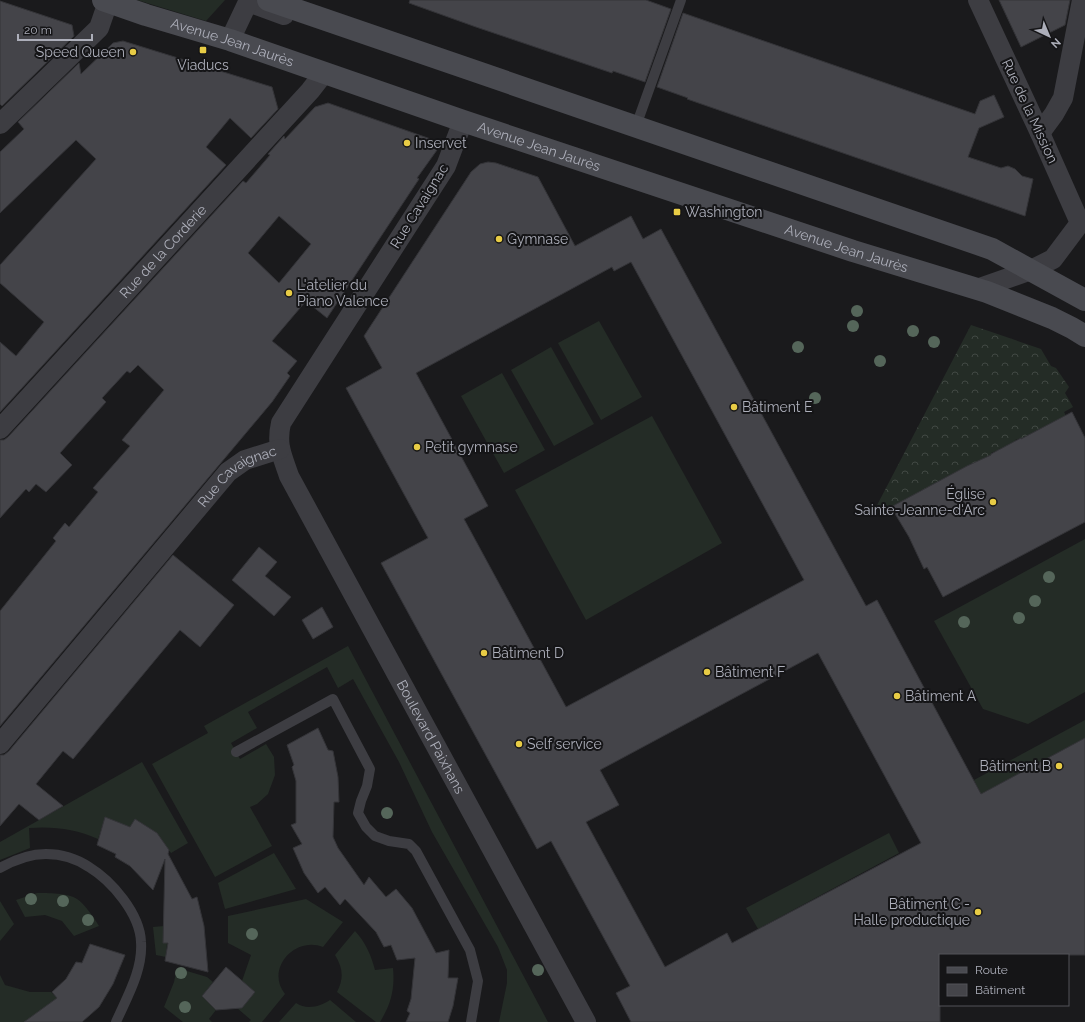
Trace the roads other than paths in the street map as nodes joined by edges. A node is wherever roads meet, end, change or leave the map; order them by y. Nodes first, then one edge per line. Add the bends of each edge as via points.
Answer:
1 (681, 0) edge
2 (978, 0) edge
3 (1082, 0) edge
4 (106, 1) edge
5 (255, 1) edge
6 (230, 40) junction
7 (324, 73) junction
8 (463, 121) junction
9 (0, 124) edge
10 (636, 126) junction
11 (1040, 133) junction
12 (1082, 228) edge
13 (1031, 270) junction
14 (977, 288) junction
15 (1085, 300) edge
16 (1085, 336) edge
17 (0, 429) edge
18 (280, 449) junction
19 (0, 744) edge
20 (236, 752) dead end
21 (0, 868) edge
22 (116, 1022) edge
23 (471, 1022) edge
24 (586, 1022) edge

1 - 10 lane
2 - 11 street, Rue de la Mission
3 - 11 street via 1063,98
4 - 6 main road, Avenue Jean Jaurès
4 - 9 street via 99,28
5 - 6 street
5 - 10 main road via 471,69
6 - 7 main road, Avenue Jean Jaurès
7 - 8 main road, Avenue Jean Jaurès
7 - 17 street, Rue de la Corderie
8 - 14 main road, Avenue Jean Jaurès via 845,248
8 - 18 street, Rue Cavaignac via 446,166 281,423 278,435
10 - 13 main road via 992,249
11 - 12 street, Rue de la Mission
12 - 13 street, Rue de la Mission via 1052,259
13 - 14 street
13 - 15 main road
14 - 16 main road, Avenue Jean Jaurès via 1072,328
18 - 19 street, Rue Cavaignac via 244,460 228,472
18 - 24 street, Boulevard Paixhans via 289,476
20 - 23 lane via 333,699 370,769 358,813 375,836 408,844 416,851 470,950 478,982
21 - 22 lane via 15,860 46,854 68,857 90,867 110,884 125,902 142,940 141,956 133,984

